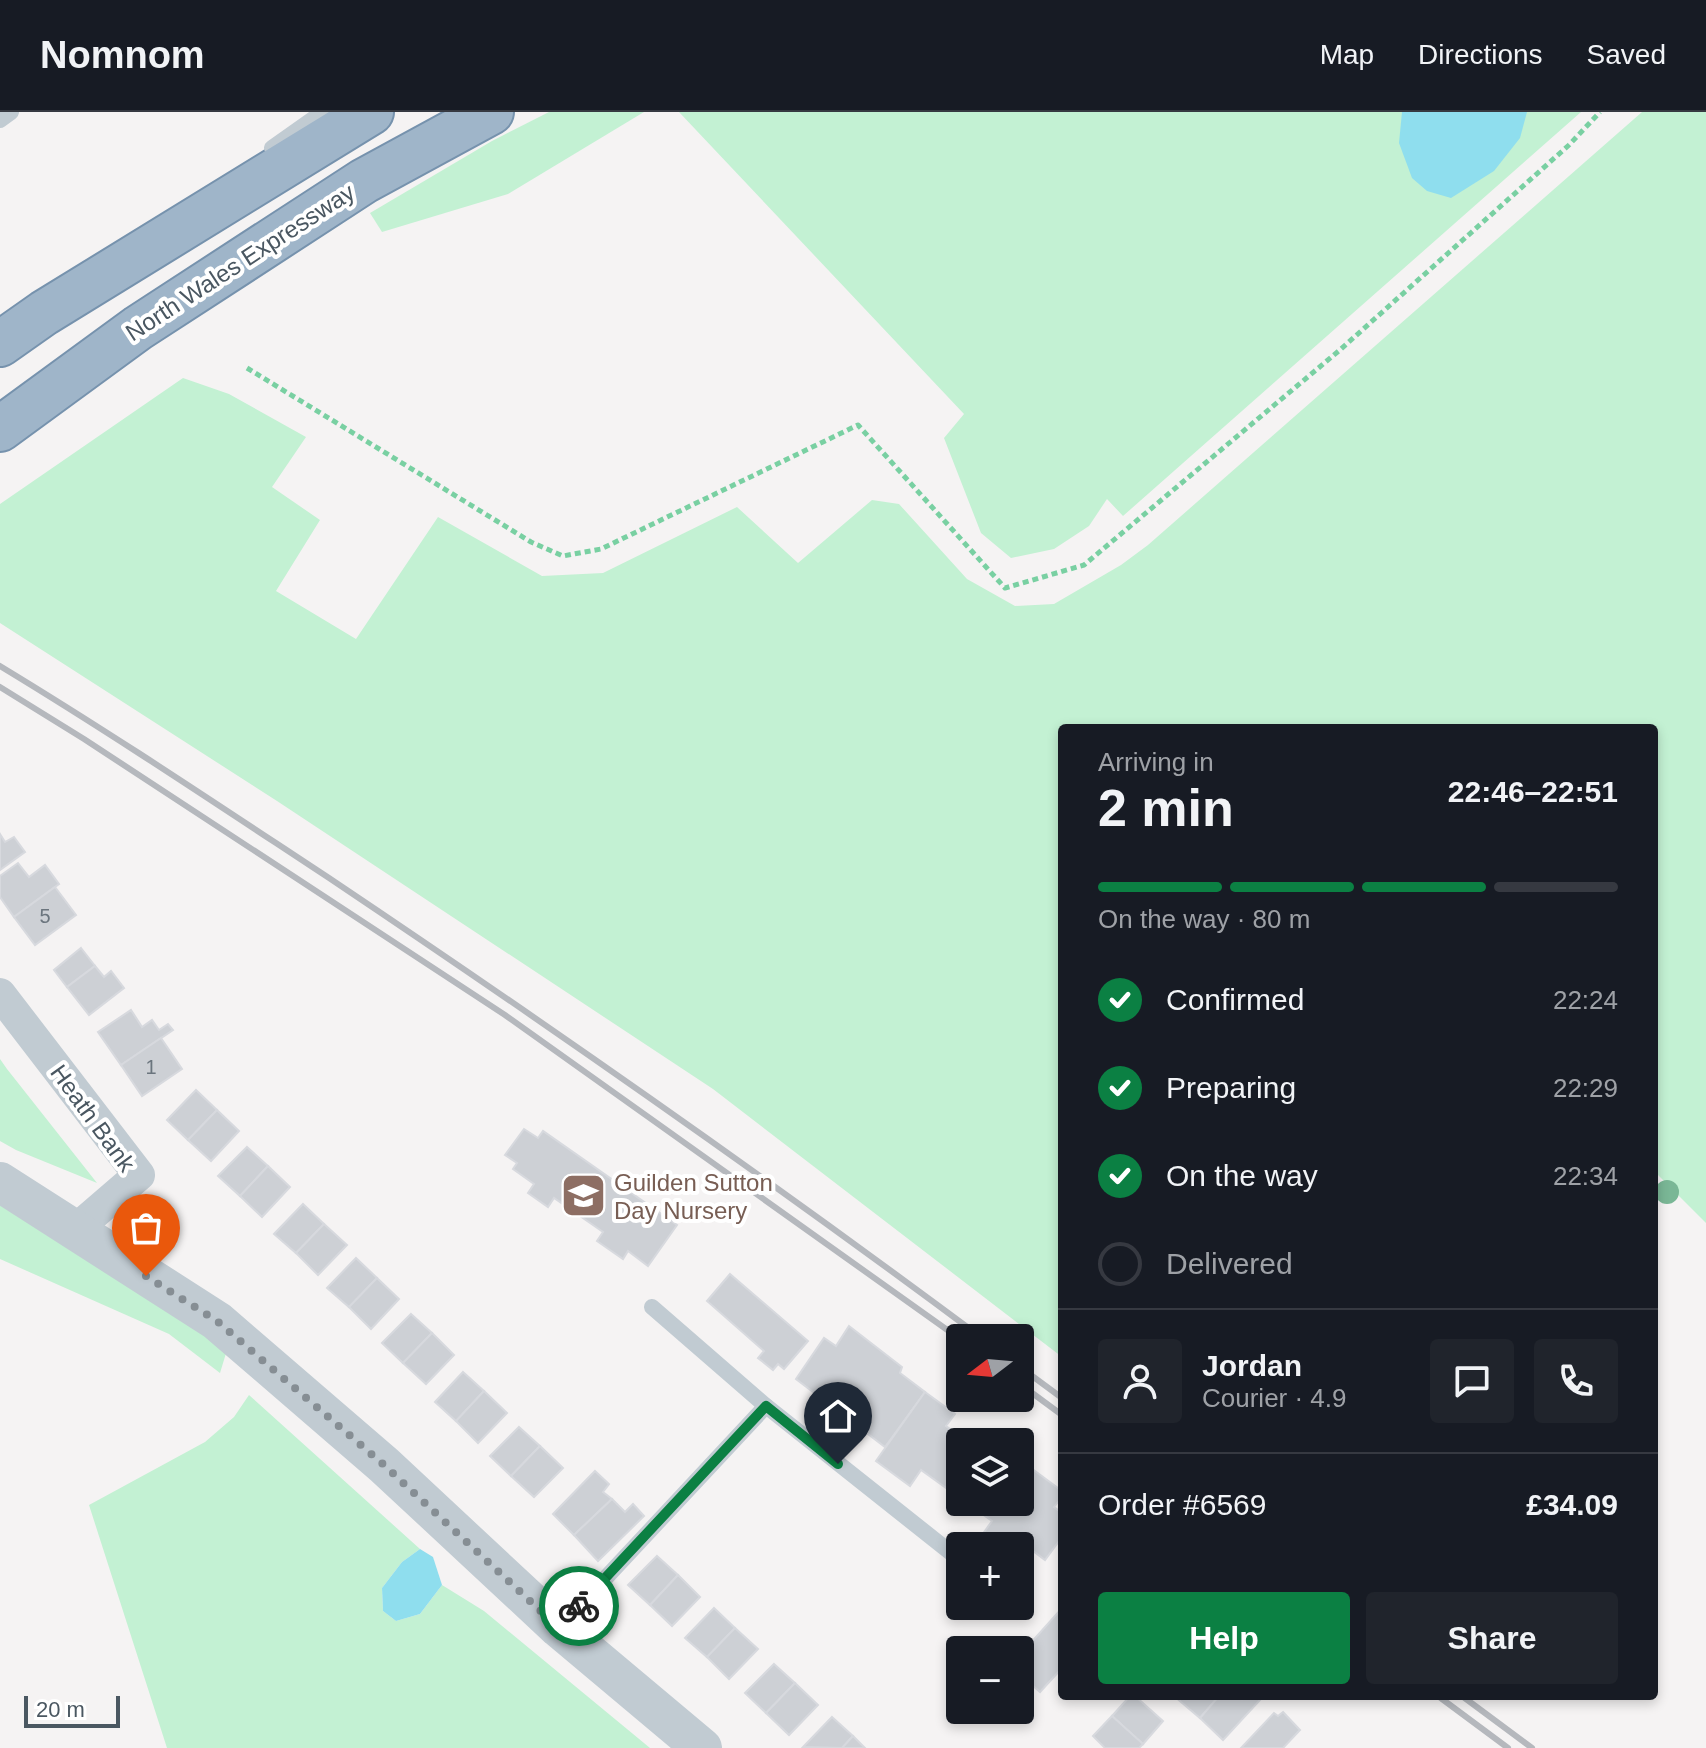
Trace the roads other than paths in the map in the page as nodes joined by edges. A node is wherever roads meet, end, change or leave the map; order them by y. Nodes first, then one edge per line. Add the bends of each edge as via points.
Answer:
1 (11, 112) edge
2 (323, 112) edge
3 (371, 112) edge
4 (491, 112) edge
5 (0, 120) edge
6 (260, 158) dead end
7 (234, 176) dead end
8 (44, 313) junction
9 (0, 344) edge
10 (0, 429) edge
11 (0, 994) edge
12 (0, 1182) edge
13 (74, 1231) junction
14 (652, 1307) dead end
15 (766, 1406) junction
16 (946, 1549) edge
17 (559, 1628) junction
18 (702, 1748) edge

1 - 5 lane
2 - 6 lane
3 - 8 highway
4 - 10 highway, North Wales Expressway via 364,181 138,328
7 - 8 lane
8 - 9 highway
11 - 13 street, Heath Bank via 139,1175
12 - 13 street
13 - 17 street via 217,1321 384,1465
14 - 15 lane
15 - 16 lane
15 - 17 lane
17 - 18 street

